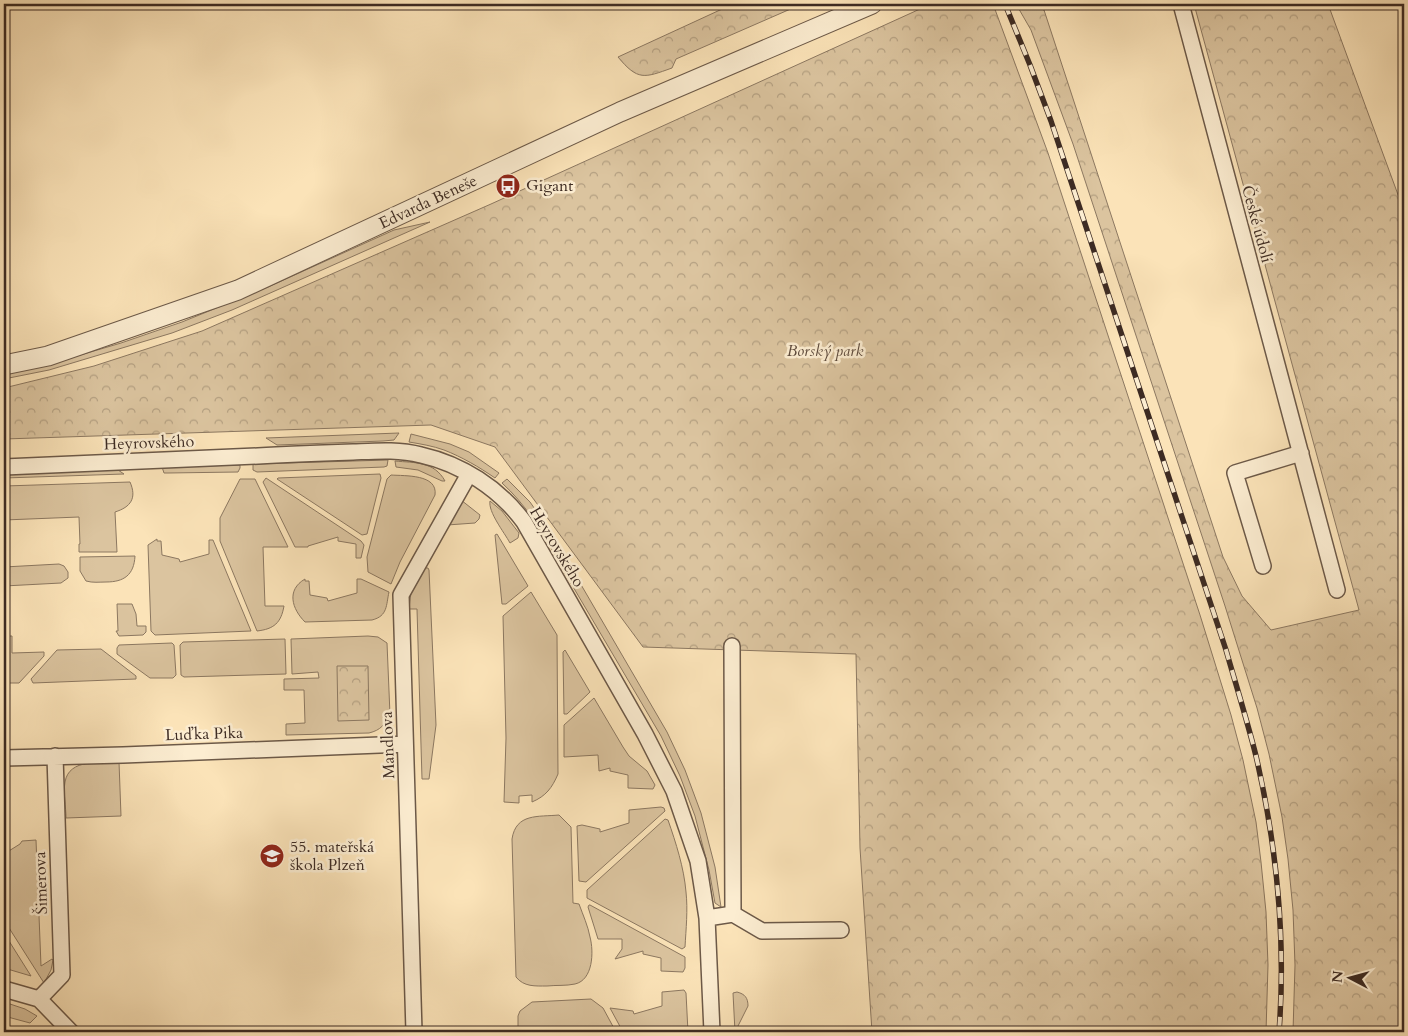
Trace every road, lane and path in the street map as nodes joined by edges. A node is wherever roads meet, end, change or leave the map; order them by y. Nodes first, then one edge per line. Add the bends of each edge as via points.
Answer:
1 (872, 4) edge
2 (1180, 4) edge
3 (4, 364) edge
4 (1301, 453) junction
5 (4, 467) edge
6 (469, 474) junction
7 (1263, 566) dead end
8 (1337, 590) dead end
9 (732, 646) dead end
10 (405, 744) junction
11 (54, 756) junction
12 (4, 758) edge
13 (733, 914) junction
14 (707, 918) junction
15 (841, 930) dead end
16 (4, 989) edge
17 (39, 999) junction
18 (71, 1032) edge
19 (414, 1032) edge
20 (712, 1032) edge

1 - 3 street, Edvarda Beneše via 620,112 238,290 48,356
2 - 4 street, České údolí
4 - 7 street via 1235,472
4 - 8 street, České údolí
5 - 6 street, Heyrovského via 396,451 434,458
6 - 10 street, Mandlova via 401,595
6 - 14 street, Heyrovského via 499,495 524,522 645,734 679,804 698,862
9 - 13 street
10 - 11 street, Luďka Pika
10 - 19 street, Mandlova
11 - 12 street, Luďka Pika
11 - 17 street, Šimerova via 62,975
13 - 14 street
13 - 15 street via 762,931
14 - 20 street, Heyrovského
16 - 17 street
17 - 18 street

